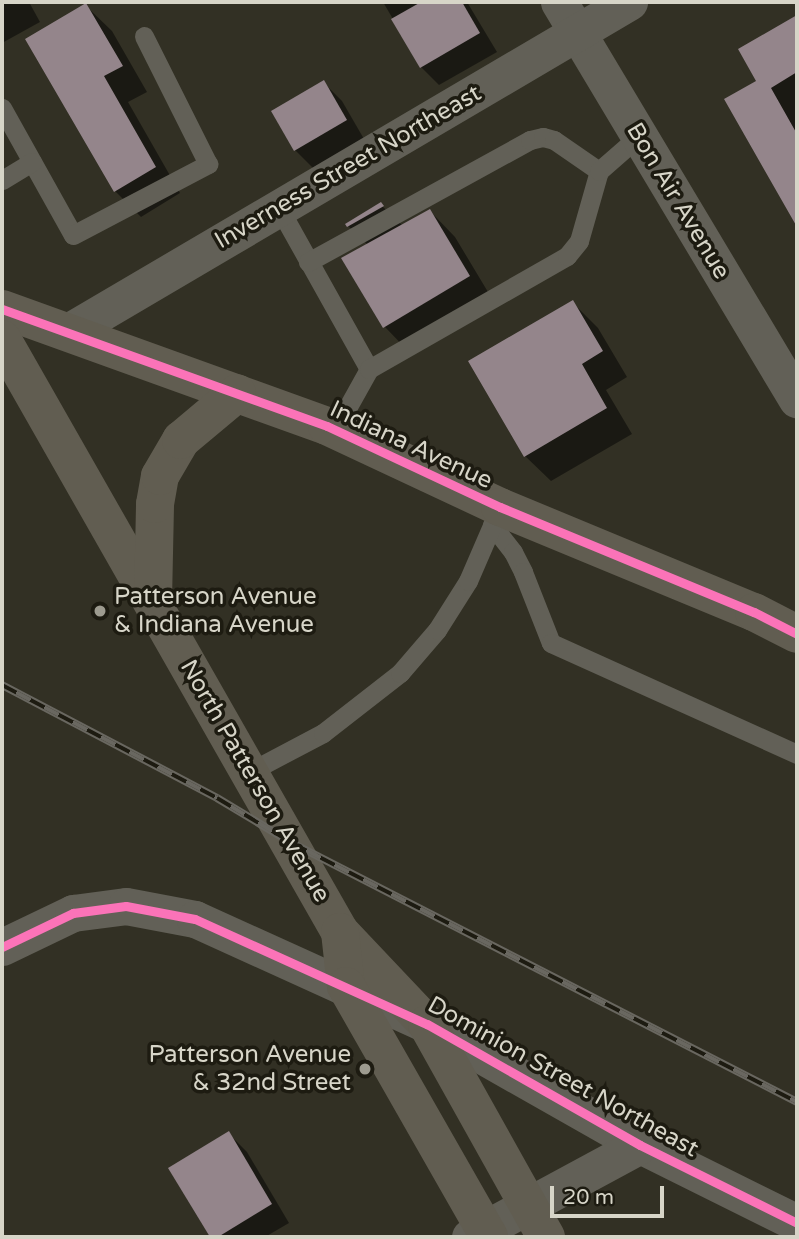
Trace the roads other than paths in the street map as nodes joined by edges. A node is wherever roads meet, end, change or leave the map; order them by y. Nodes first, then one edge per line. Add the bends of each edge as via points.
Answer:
1 (559, 2) edge
2 (629, 2) edge
3 (577, 33) junction
4 (145, 36) dead end
5 (2, 108) edge
6 (639, 136) junction
7 (33, 162) junction
8 (599, 171) junction
9 (2, 180) edge
10 (279, 208) junction
11 (308, 262) junction
12 (2, 309) edge
13 (68, 332) junction
14 (2, 339) edge
15 (369, 369) junction
16 (792, 381) edge
17 (237, 393) junction
18 (335, 430) junction
19 (496, 516) junction
20 (153, 601) junction
21 (797, 634) edge
22 (797, 754) edge
23 (251, 771) junction
24 (340, 932) junction
25 (2, 947) edge
26 (346, 986) junction
27 (427, 1024) junction
28 (640, 1145) junction
29 (537, 1221) edge
30 (797, 1223) edge
31 (481, 1235) edge

1 - 3 street, Bon Air Avenue
2 - 3 street, Inverness Street Northeast
3 - 6 street, Bon Air Avenue
3 - 10 street, Inverness Street Northeast
4 - 7 lane via 208,164 73,235
5 - 7 lane
6 - 8 lane
6 - 16 street, Bon Air Avenue
7 - 9 lane
8 - 11 lane via 555,140 530,140
8 - 15 lane via 579,241 567,256
10 - 11 lane
10 - 13 street, Inverness Street Northeast
11 - 15 lane
12 - 13 main road, Indiana Avenue
13 - 17 main road, Indiana Avenue
14 - 20 main road, North Patterson Avenue
15 - 18 lane
17 - 18 main road, Indiana Avenue
17 - 20 main road via 181,440 160,476
18 - 19 main road, Indiana Avenue
19 - 21 main road, Indiana Avenue via 754,612
19 - 22 lane via 551,643
19 - 23 lane via 468,581 437,630 400,673 323,733
20 - 23 main road, North Patterson Avenue
23 - 24 main road, North Patterson Avenue
24 - 26 main road, North Patterson Avenue
24 - 27 main road, North Patterson Avenue
25 - 26 street, Dominion Street Northeast via 72,913 126,906 195,919
26 - 27 street, Dominion Street Northeast
26 - 31 main road, North Patterson Avenue
27 - 28 street, Dominion Street Northeast
27 - 29 main road, North Patterson Avenue
28 - 29 street
28 - 30 street, Dominion Street Northeast
29 - 31 street

